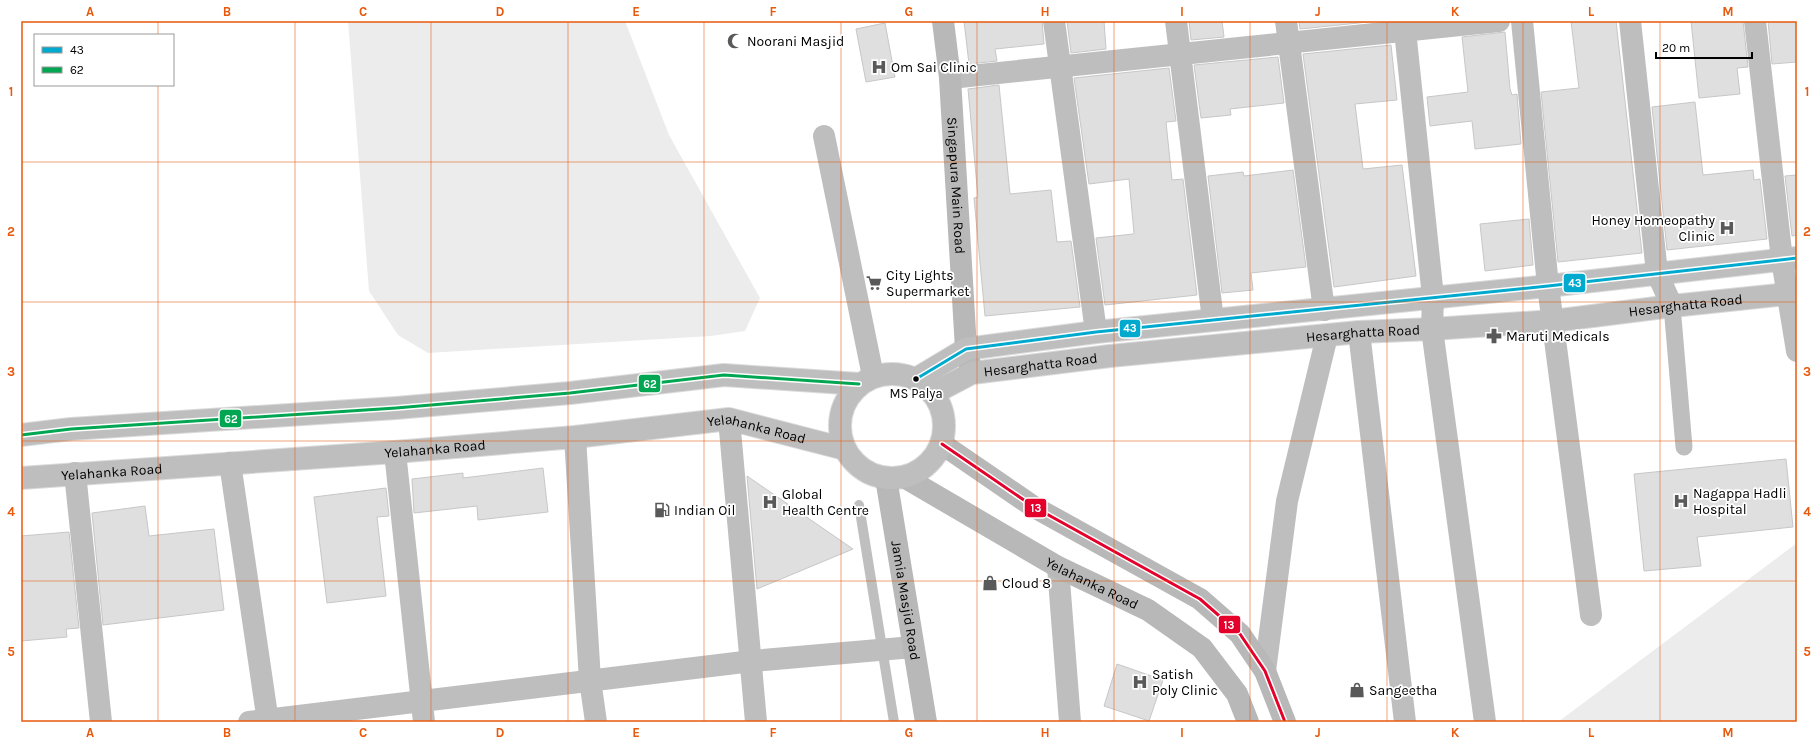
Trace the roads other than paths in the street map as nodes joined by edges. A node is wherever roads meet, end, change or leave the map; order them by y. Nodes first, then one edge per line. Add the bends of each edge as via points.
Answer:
1 (943, 21) edge
2 (1054, 21) edge
3 (1176, 21) edge
4 (1286, 21) edge
5 (1499, 21) edge
6 (1522, 21) edge
7 (1630, 21) edge
8 (1755, 21) edge
9 (1404, 25) edge
10 (1289, 42) junction
11 (1180, 54) junction
12 (1059, 66) junction
13 (950, 78) junction
14 (824, 136) dead end
15 (1789, 259) edge
16 (1657, 273) junction
17 (1548, 286) junction
18 (1793, 293) edge
19 (1433, 297) junction
20 (1672, 306) junction
21 (1324, 310) junction
22 (1213, 320) junction
23 (1552, 321) junction
24 (1432, 330) junction
25 (1096, 332) junction
26 (1359, 332) junction
27 (1328, 336) junction
28 (966, 349) junction
29 (1797, 351) edge
30 (972, 373) junction
31 (916, 379) junction
32 (866, 380) junction
33 (934, 393) junction
34 (730, 419) junction
35 (21, 435) edge
36 (575, 437) junction
37 (942, 444) junction
38 (1684, 447) dead end
39 (845, 449) junction
40 (395, 452) junction
41 (230, 463) junction
42 (75, 473) junction
43 (21, 478) edge
44 (895, 478) junction
45 (1058, 567) junction
46 (1591, 615) dead end
47 (905, 647) junction
48 (752, 661) junction
49 (1265, 671) junction
50 (590, 680) junction
51 (422, 700) junction
52 (262, 721) edge
53 (102, 722) edge
54 (424, 722) edge
55 (596, 722) edge
56 (756, 722) edge
57 (926, 722) edge
58 (1070, 722) edge
59 (1248, 722) edge
60 (1286, 722) edge
61 (1405, 722) edge
62 (1485, 722) edge

1 - 13 main road, Singapura Main Road
2 - 12 street
3 - 11 street
4 - 10 street
5 - 9 street
6 - 17 street
7 - 16 street
8 - 15 street
9 - 10 street
9 - 19 street
10 - 11 street
10 - 21 street
11 - 12 street
11 - 22 street
12 - 13 street
12 - 25 street
13 - 28 main road, Singapura Main Road
14 - 32 street
15 - 16 street, Hesarghatta Road
15 - 18 street
16 - 17 street, Hesarghatta Road
16 - 20 street
17 - 19 street, Hesarghatta Road
17 - 23 street
18 - 20 street, Hesarghatta Road
18 - 29 street
19 - 21 street, Hesarghatta Road
19 - 24 street
20 - 23 street, Hesarghatta Road
20 - 38 lane
21 - 22 street, Hesarghatta Road
22 - 25 street, Hesarghatta Road
23 - 24 street, Hesarghatta Road
23 - 46 street
24 - 26 street, Hesarghatta Road
24 - 62 street
25 - 28 street, Hesarghatta Road
26 - 27 street, Hesarghatta Road
26 - 61 street
27 - 30 street, Hesarghatta Road via 1118,355
27 - 49 street via 1287,501
28 - 30 main road, Singapura Main Road
28 - 31 street, Hesarghatta Road
30 - 33 street, Hesarghatta Road
31 - 32 street via 902,374 887,373
31 - 33 street
32 - 35 street via 724,375 570,393 412,407 71,429
32 - 39 street via 848,397 841,414 840,432
33 - 37 street via 944,414
34 - 36 street, Yelahanka Road
34 - 39 street, Yelahanka Road
34 - 48 street
36 - 40 street, Yelahanka Road
36 - 50 street
37 - 44 street via 936,456 922,470
37 - 49 main road via 1034,507 1200,599 1240,634
39 - 44 street via 855,463 870,474
40 - 41 street, Yelahanka Road
40 - 51 street
41 - 42 street, Yelahanka Road
41 - 52 street
42 - 43 street, Yelahanka Road
42 - 53 street
44 - 45 main road, Yelahanka Road
44 - 47 main road, Jamia Masjid Road
45 - 58 street
45 - 59 main road, Yelahanka Road via 1148,610 1202,648 1237,694
47 - 48 street
47 - 57 main road, Jamia Masjid Road
48 - 50 street
48 - 56 street
49 - 60 main road
50 - 51 street
50 - 55 street
51 - 52 street
51 - 54 street

